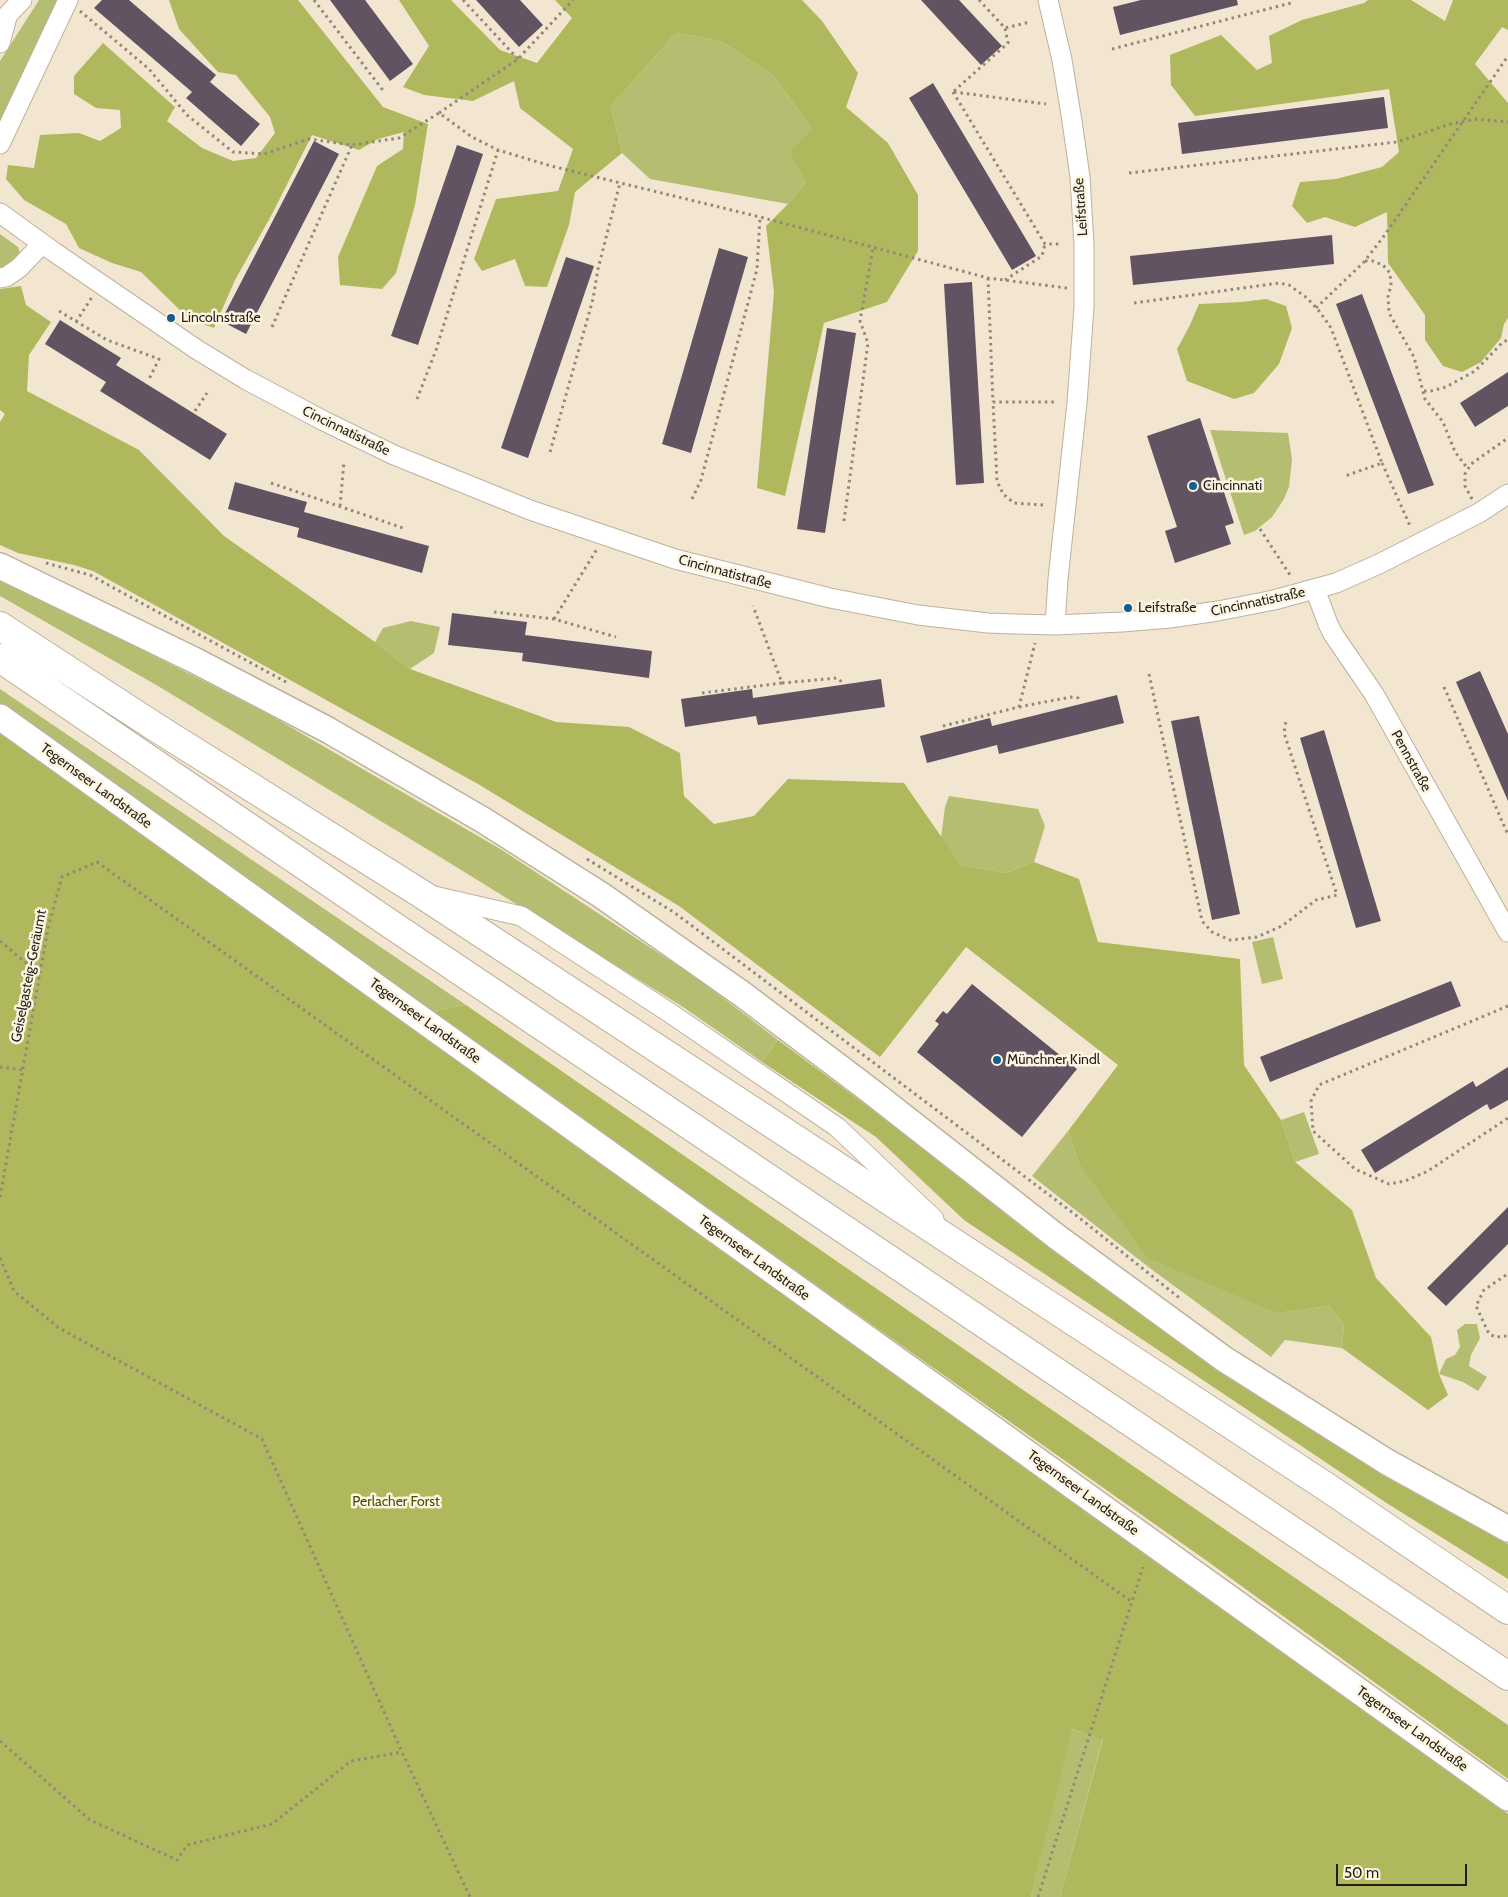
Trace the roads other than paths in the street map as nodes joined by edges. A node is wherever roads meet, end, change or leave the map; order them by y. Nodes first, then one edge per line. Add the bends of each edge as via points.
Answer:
1 (22, 0) edge
2 (1048, 0) edge
3 (72, 3) edge
4 (3, 20) edge
5 (0, 43) edge
6 (0, 144) edge
7 (0, 213) edge
8 (42, 244) junction
9 (0, 278) edge
10 (1508, 494) edge
11 (0, 566) edge
12 (1315, 589) junction
13 (1055, 625) junction
14 (0, 626) edge
15 (0, 658) edge
16 (0, 717) edge
17 (420, 893) junction
18 (1508, 932) edge
19 (971, 1254) junction
20 (1508, 1529) edge
21 (1508, 1610) edge
22 (1508, 1676) edge
23 (1508, 1798) edge

1 - 4 street
2 - 13 street, Leifstraße via 1062,60 1076,149 1084,253 1084,307 1077,403
3 - 6 street
4 - 5 street
7 - 8 street, Cincinnatistraße
8 - 9 street via 19,268
8 - 13 street, Cincinnatistraße via 245,379 394,455 530,510 675,559 830,598 918,615
10 - 12 street, Cincinnatistraße via 1479,513 1379,564
11 - 20 main road via 194,660 328,730 483,820 592,889 742,994 1057,1237 1224,1359 1387,1462
12 - 13 street, Cincinnatistraße via 1264,602 1170,618
12 - 18 street, Pennstraße via 1333,634 1374,694
14 - 17 highway
15 - 22 highway
16 - 23 main road, Tegernseer Landstraße
17 - 19 highway
17 - 19 street via 521,916 670,1013 836,1127
19 - 21 highway

